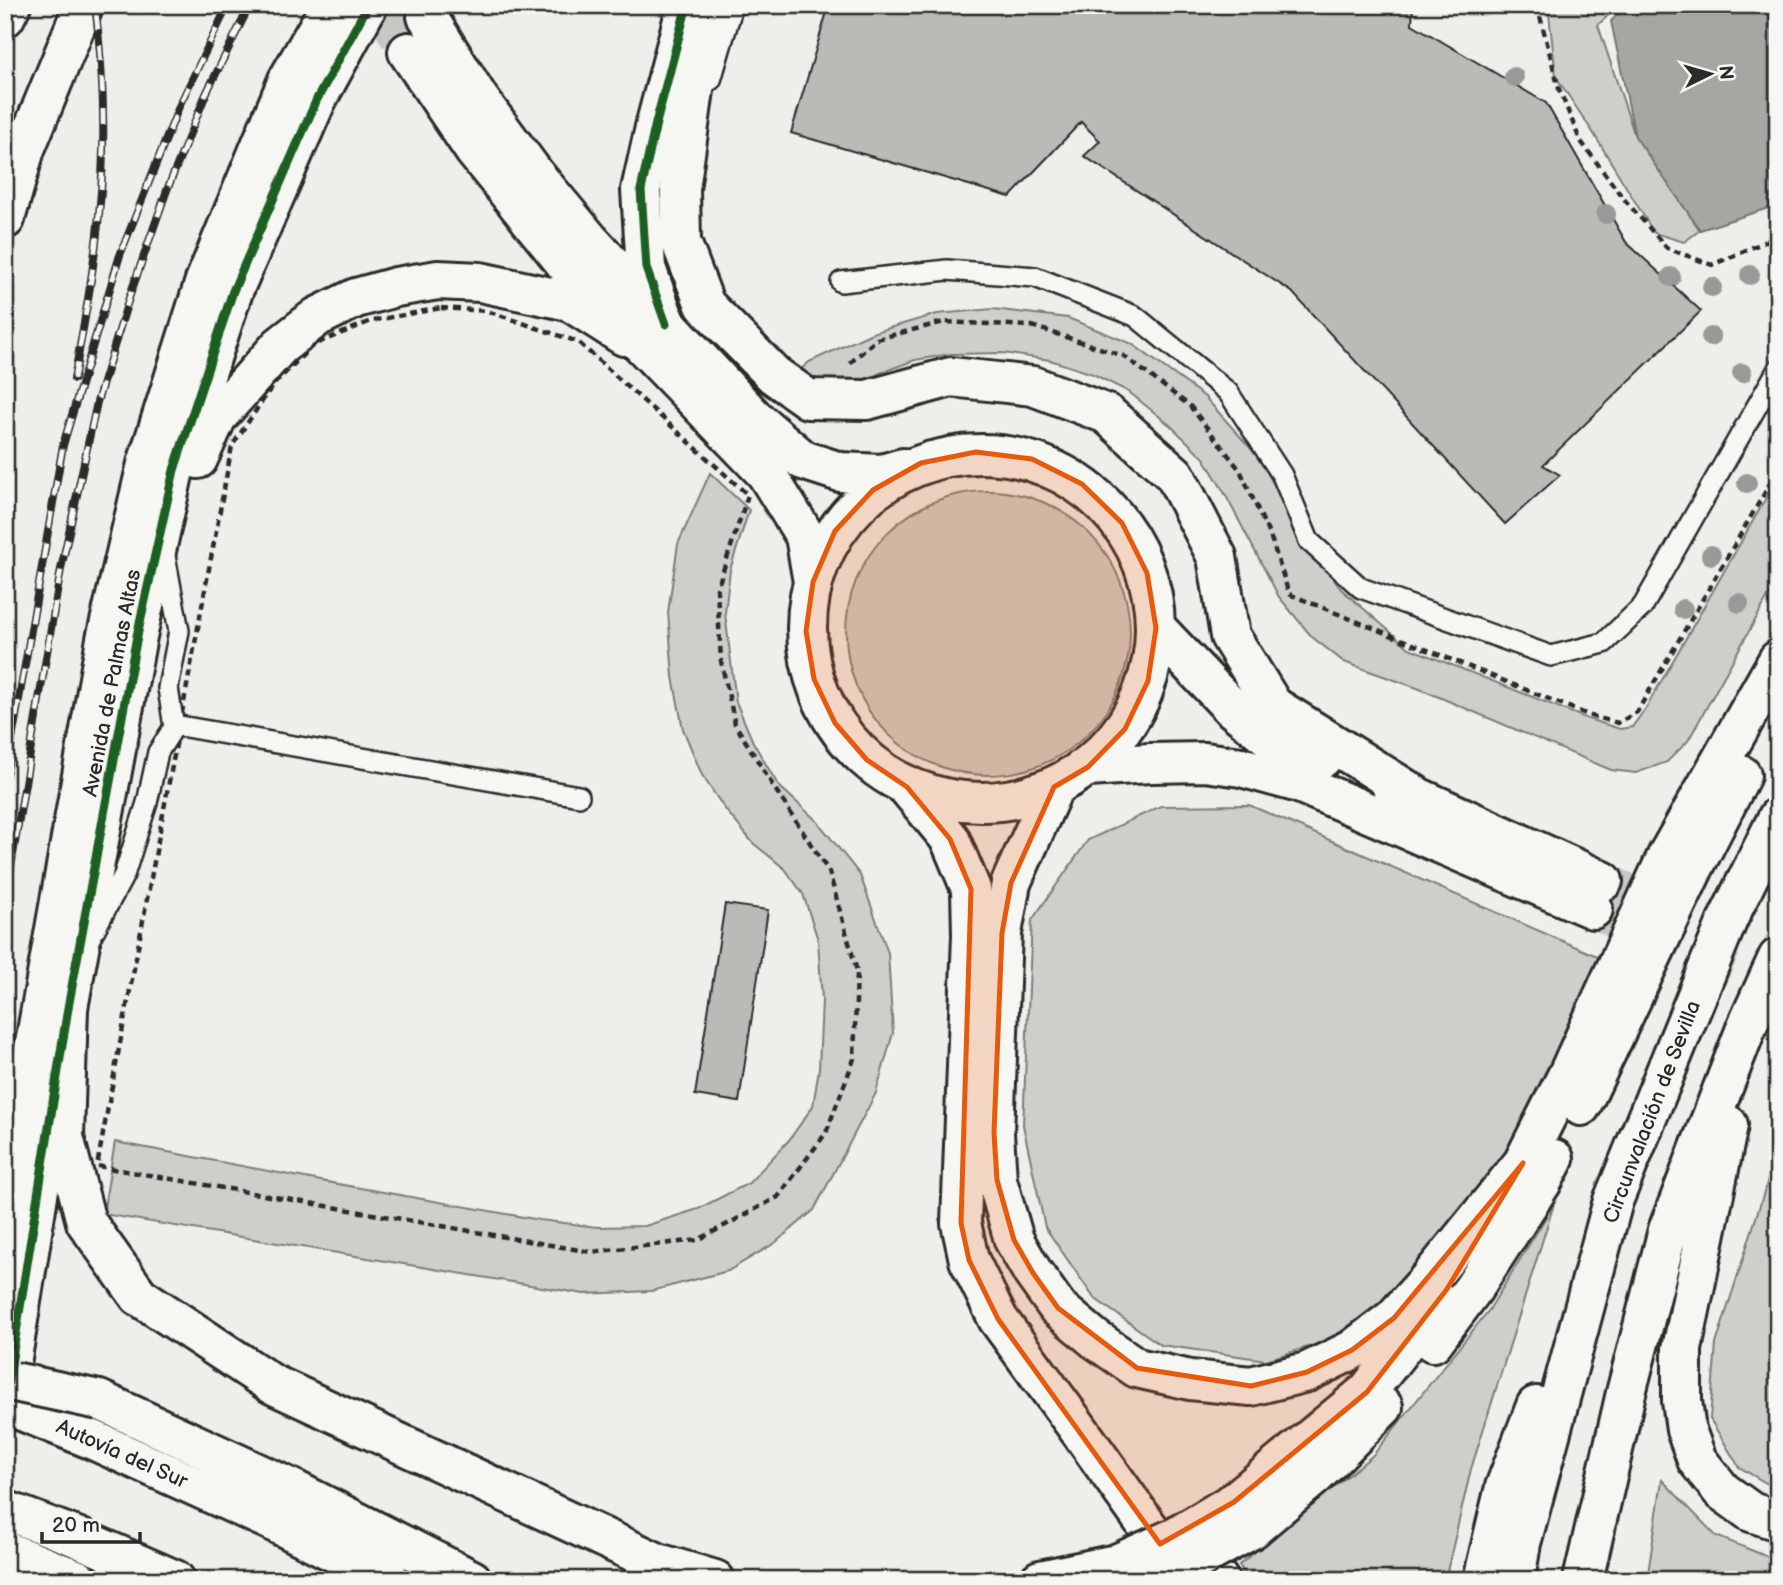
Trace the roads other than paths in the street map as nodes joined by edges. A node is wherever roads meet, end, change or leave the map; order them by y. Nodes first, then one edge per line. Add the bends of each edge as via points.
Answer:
1 (11, 5) edge
2 (84, 5) edge
3 (331, 5) edge
4 (368, 5) edge
5 (687, 5) edge
6 (706, 5) edge
7 (733, 5) edge
8 (427, 16) tunnel mouth
9 (5, 17) edge
10 (408, 52) tunnel mouth
11 (680, 189) junction
12 (5, 219) edge
13 (841, 282) dead end
14 (657, 337) junction
15 (1778, 369) edge
16 (921, 463) junction
17 (165, 556) junction
18 (813, 582) junction
19 (1156, 628) junction
20 (137, 636) junction
21 (1778, 660) edge
22 (1778, 704) edge
23 (177, 726) junction
24 (1088, 767) junction
25 (907, 787) junction
26 (1054, 787) junction
27 (1415, 795) junction
28 (579, 796) dead end
29 (1778, 817) edge
30 (1778, 958) edge
31 (76, 964) junction
32 (68, 1008) junction
33 (1747, 1026) junction
34 (963, 1158) junction
35 (1523, 1163) junction
36 (1613, 1201) junction
37 (5, 1214) edge
38 (5, 1380) edge
39 (5, 1403) edge
40 (5, 1510) edge
41 (1243, 1516) junction
42 (1778, 1521) edge
43 (5, 1530) edge
44 (5, 1551) edge
45 (73, 1561) edge
46 (128, 1580) edge
47 (175, 1580) edge
48 (390, 1580) edge
49 (472, 1580) edge
50 (715, 1580) edge
51 (1041, 1580) edge
52 (1161, 1580) edge
53 (1185, 1580) edge
54 (1219, 1580) edge
55 (1483, 1580) edge
56 (1515, 1580) edge
57 (1583, 1580) edge

1 - 9 main road
2 - 12 main road via 25,149
3 - 37 main road, Avenida de Palmas Altas via 288,80 205,281 147,464 106,639
4 - 20 main road, Avenida de Palmas Altas via 317,99 233,291 174,470
5 - 14 main road via 642,190 646,268
6 - 11 main road
7 - 11 lane
8 - 14 main road via 480,99 590,241
10 - 14 main road via 474,150 574,274
11 - 27 main road via 681,242 705,305 774,374 808,399 867,400 951,377 1033,386 1107,414 1175,475 1216,557 1230,636 1273,706
13 - 15 lane via 947,270 1035,277 1135,316 1228,391 1282,475 1310,541 1361,588 1551,656 1604,643 1643,606
14 - 16 main road via 803,460 840,472 882,474
14 - 17 main road via 569,302 480,282 438,281 356,298 317,317 280,346 217,417
14 - 18 main road via 765,473 805,536
16 - 18 main road via 873,490 835,531
16 - 19 main road via 976,452 1018,457 1032,459 1082,484 1122,523 1147,573
17 - 20 main road
17 - 23 lane via 179,631 168,688
18 - 25 main road via 806,631 814,679 835,723 850,742 867,760
19 - 24 main road via 1148,681 1125,729
19 - 27 main road via 1231,707 1266,735
20 - 31 main road, Avenida de Palmas Altas
21 - 35 main road via 1667,856
22 - 41 main road via 1694,866 1542,1182 1473,1289 1383,1407 1317,1474
23 - 28 lane
23 - 31 lane via 158,752 124,875
24 - 26 main road
24 - 27 main road via 1150,762 1241,767 1299,783 1598,895
25 - 26 main road via 955,802 1006,802
25 - 34 main road via 950,839 971,889
26 - 35 main road via 1011,883 1002,933 993,1133 997,1180 1014,1240 1058,1308 1095,1339 1137,1368 1190,1380 1251,1386 1307,1372 1352,1350 1394,1318
29 - 36 main road, Circunvalación de Sevilla via 1728,919
30 - 33 main road
31 - 32 main road, Avenida de Palmas Altas
32 - 39 main road, Avenida de Palmas Altas
32 - 50 main road via 64,1137 86,1222 139,1296 272,1384 658,1563
33 - 42 main road via 1682,1349 1682,1401 1686,1430 1698,1460 1722,1491 1751,1513
33 - 57 main road via 1668,1230
34 - 53 main road via 963,1235 969,1260 998,1319
34 - 54 main road via 975,1217 1011,1304 1086,1413
35 - 41 main road via 1447,1289 1367,1392
36 - 55 main road via 1505,1487
36 - 56 main road, Circunvalación de Sevilla via 1521,1542
38 - 49 main road, bridge via 99,1400 290,1488
39 - 48 main road, Autovía del Sur via 272,1521
40 - 45 main road
41 - 51 main road, bridge via 1176,1537 1116,1564
41 - 52 main road, bridge
43 - 45 main road
44 - 45 main road
45 - 46 main road
45 - 47 main road

